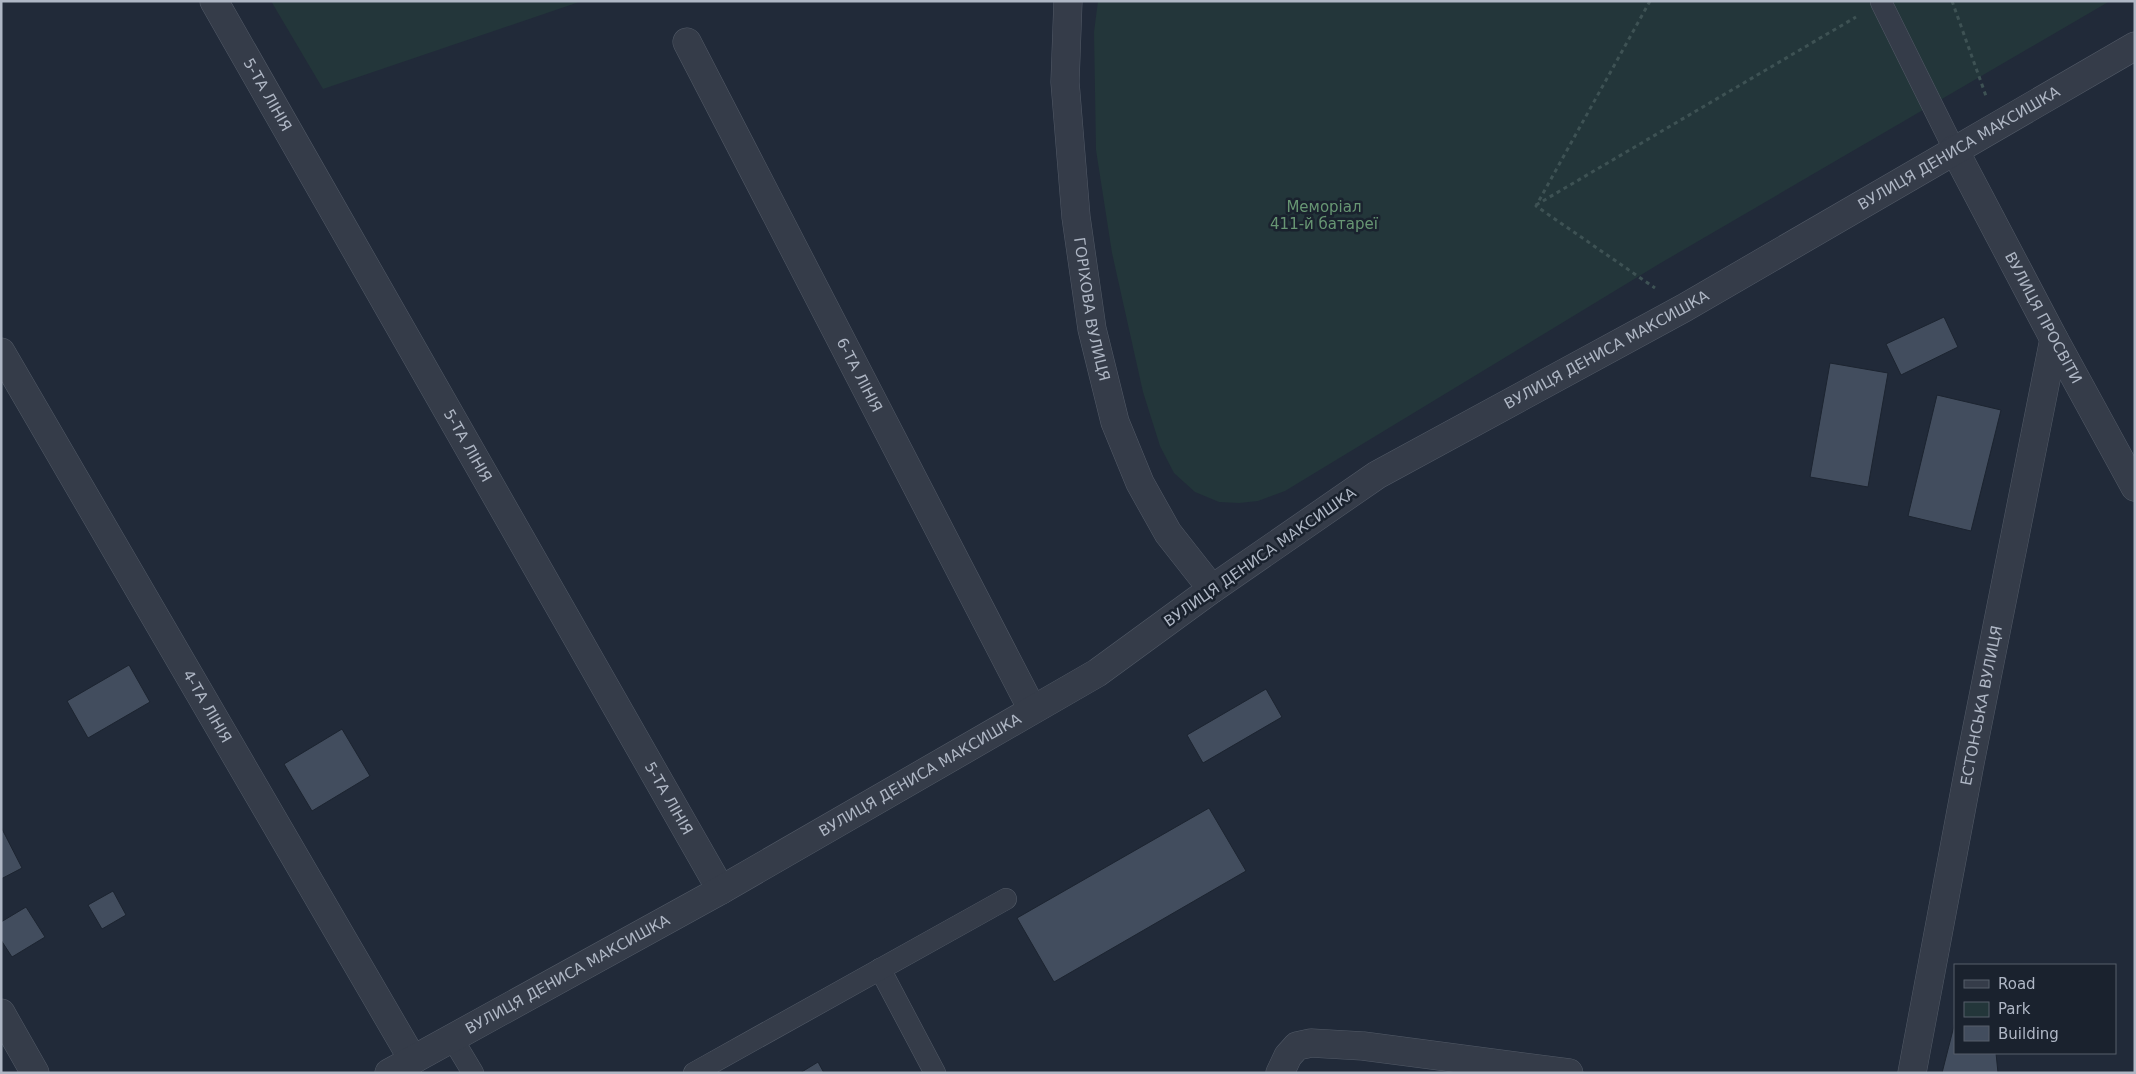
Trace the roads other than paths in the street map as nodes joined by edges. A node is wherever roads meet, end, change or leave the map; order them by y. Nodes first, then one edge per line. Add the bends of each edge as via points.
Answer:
1 (214, 1) edge
2 (1068, 1) edge
3 (1881, 2) edge
4 (687, 42) dead end
5 (2135, 46) edge
6 (1954, 149) junction
7 (2054, 339) junction
8 (1, 352) edge
9 (2135, 487) edge
10 (1212, 589) junction
11 (1032, 709) junction
12 (721, 890) junction
13 (1006, 898) dead end
14 (880, 969) junction
15 (1, 1013) edge
16 (452, 1038) junction
17 (413, 1060) junction
18 (35, 1073) edge
19 (389, 1073) edge
20 (473, 1073) edge
21 (694, 1073) edge
22 (935, 1073) edge
23 (1280, 1073) edge
24 (1569, 1073) edge
25 (1912, 1073) edge

1 - 12 street, 5-ТА ЛІНІЯ
2 - 10 street, ГОРІХОВА ВУЛИЦЯ via 1065,82 1076,217 1092,329 1113,413 1140,483 1168,533
3 - 6 lane
4 - 11 street, 6-ТА ЛІНІЯ
5 - 6 street, ВУЛИЦЯ ДЕНИСА МАКСИШКА
6 - 7 street, ВУЛИЦЯ ПРОСВІТИ
6 - 10 street, ВУЛИЦЯ ДЕНИСА МАКСИШКА via 1684,308 1377,475
7 - 9 street, ВУЛИЦЯ ПРОСВІТИ
7 - 25 street, ЕСТОНСЬКА ВУЛИЦЯ
8 - 17 street, 4-ТА ЛІНІЯ
10 - 11 street, ВУЛИЦЯ ДЕНИСА МАКСИШКА via 1098,673
11 - 12 street, ВУЛИЦЯ ДЕНИСА МАКСИШКА
12 - 16 street, ВУЛИЦЯ ДЕНИСА МАКСИШКА
13 - 14 lane
14 - 21 lane
14 - 22 lane
15 - 18 street
16 - 17 street, ВУЛИЦЯ ДЕНИСА МАКСИШКА
16 - 20 lane
17 - 19 street, ВУЛИЦЯ ДЕНИСА МАКСИШКА
23 - 24 street via 1297,1046 1311,1043 1363,1046

